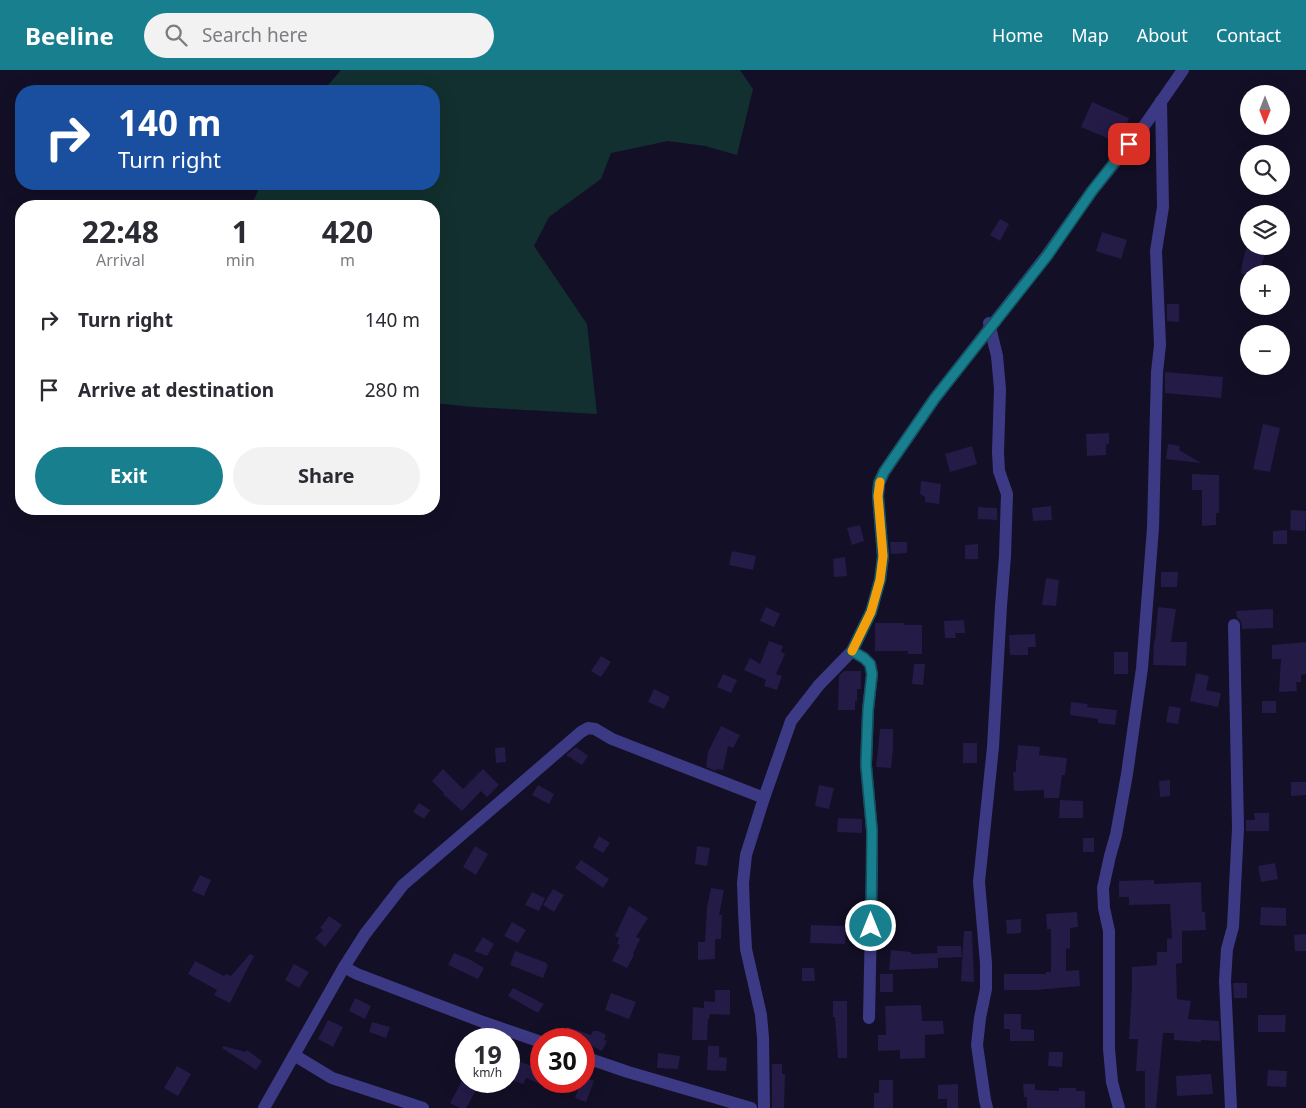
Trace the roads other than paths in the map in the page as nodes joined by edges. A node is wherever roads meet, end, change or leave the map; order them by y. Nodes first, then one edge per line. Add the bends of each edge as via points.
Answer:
1 (1182, 70) edge
2 (1161, 101) junction
3 (989, 323) junction
4 (1234, 624) dead end
5 (852, 651) junction
6 (764, 798) junction
7 (344, 967) junction
8 (869, 1018) dead end
9 (530, 1038) edge
10 (294, 1055) junction
11 (595, 1061) edge
12 (264, 1108) edge
13 (423, 1108) edge
14 (751, 1108) edge
15 (764, 1108) edge
16 (987, 1108) edge
17 (1118, 1108) edge
18 (1230, 1108) edge

1 - 2 street
2 - 3 street via 1047,256
2 - 17 street via 1163,207 1156,251 1160,345 1153,528 1142,668 1127,774 1103,888 1108,932 1108,1049
3 - 5 street via 879,483 883,556 880,580 871,612
3 - 16 street via 1000,389 999,471 1007,494 993,747 979,882 986,989 977,1045
4 - 18 street via 1238,828 1233,928 1227,949 1225,981
5 - 6 street via 819,685 791,721
5 - 8 street via 870,664 872,674 866,765 872,831
6 - 7 street via 588,728 403,886
6 - 15 street via 746,855 743,883 746,949 761,1015
7 - 9 street
7 - 10 street
10 - 12 street
10 - 13 street via 332,1078
11 - 14 street

